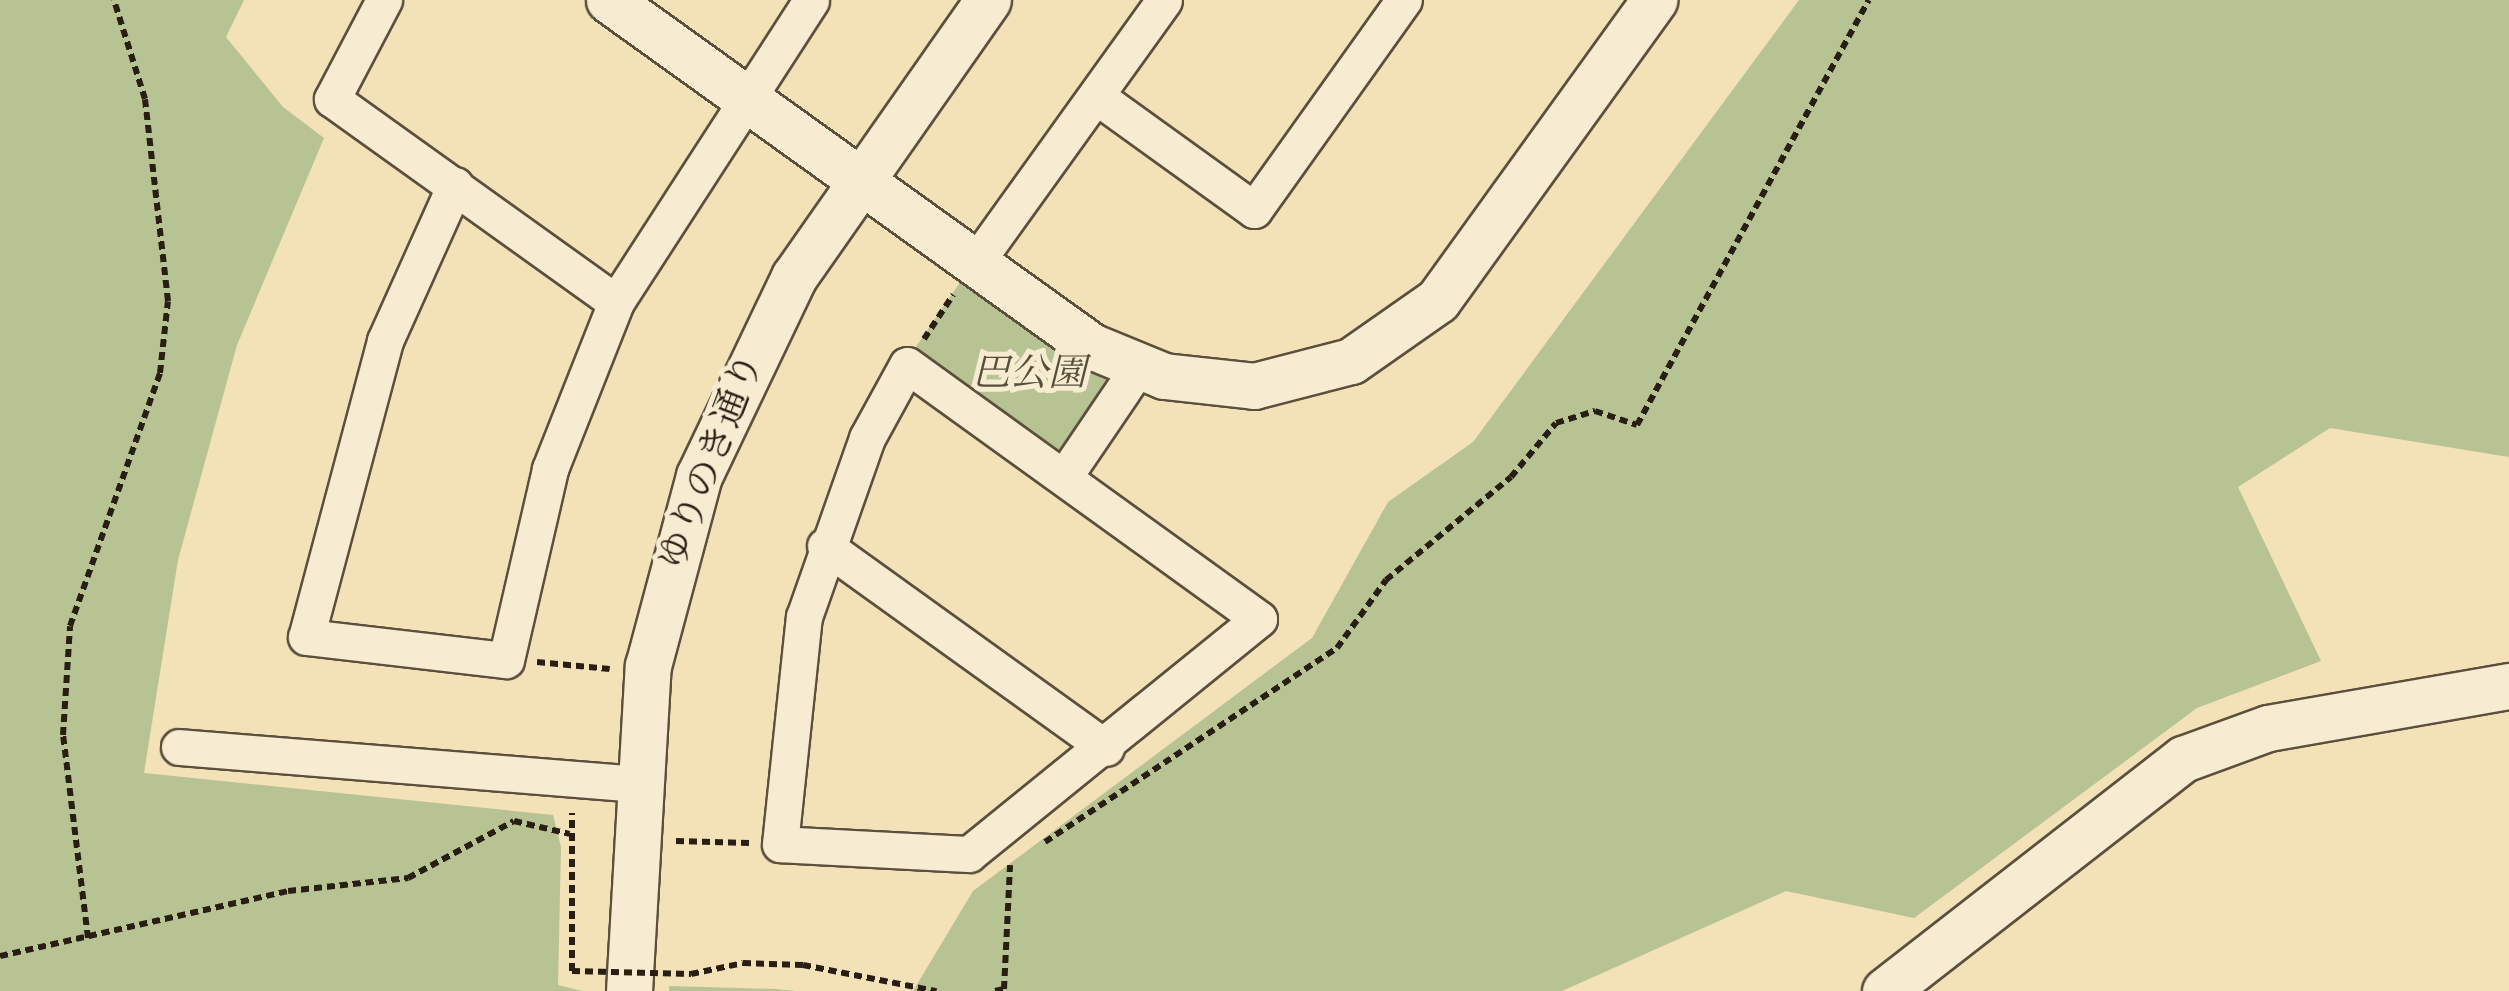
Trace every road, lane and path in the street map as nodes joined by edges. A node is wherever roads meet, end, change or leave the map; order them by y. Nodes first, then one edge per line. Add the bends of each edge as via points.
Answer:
1 (114, 0) edge
2 (384, 0) edge
3 (608, 0) edge
4 (812, 0) edge
5 (988, 0) edge
6 (1164, 0) edge
7 (1404, 0) edge
8 (1654, 0) edge
9 (1870, 0) edge
10 (743, 95) junction
11 (1096, 96) junction
12 (860, 180) junction
13 (455, 186) junction
14 (976, 262) junction
15 (616, 302) junction
16 (907, 365) junction
17 (1136, 369) junction
18 (1066, 474) junction
19 (824, 546) junction
20 (506, 660) junction
21 (611, 669) dead end
22 (2509, 686) edge
23 (179, 747) dead end
24 (1106, 748) junction
25 (636, 784) junction
26 (668, 841) dead end
27 (780, 844) junction
28 (88, 938) junction
29 (0, 956) edge
30 (629, 991) edge
31 (936, 991) edge
32 (995, 991) edge
33 (1885, 991) edge

1 - 28 path via 146,99 168,301 160,373 70,626 63,735
2 - 13 street via 332,99
3 - 10 street
4 - 10 street
5 - 12 street, ゆりのき通り
6 - 11 street
7 - 11 street via 1254,210
8 - 17 street via 1452,283 1396,335 1281,384 1222,386
9 - 32 path via 1637,425 1595,411 1556,423 1511,476 1386,580 1338,648 1010,864 1004,989
10 - 12 street
10 - 15 street
11 - 14 street
12 - 14 street
12 - 25 street, ゆりのき通り via 767,325 699,476 648,666
13 - 15 street
13 - 20 street via 373,376 306,637
14 - 16 path
14 - 17 street
15 - 20 street via 550,469
16 - 18 street
16 - 19 street
17 - 18 street
18 - 24 street via 1258,619
19 - 24 street
19 - 27 street via 790,695
20 - 21 path
22 - 33 street via 2441,705 2268,728 2184,759
23 - 25 street
24 - 27 street via 970,854
25 - 30 street, ゆりのき通り
26 - 27 path
28 - 29 path
28 - 31 path, bridge via 288,891 408,878 514,821 544,822 570,834 572,971 691,974 743,962 804,965

